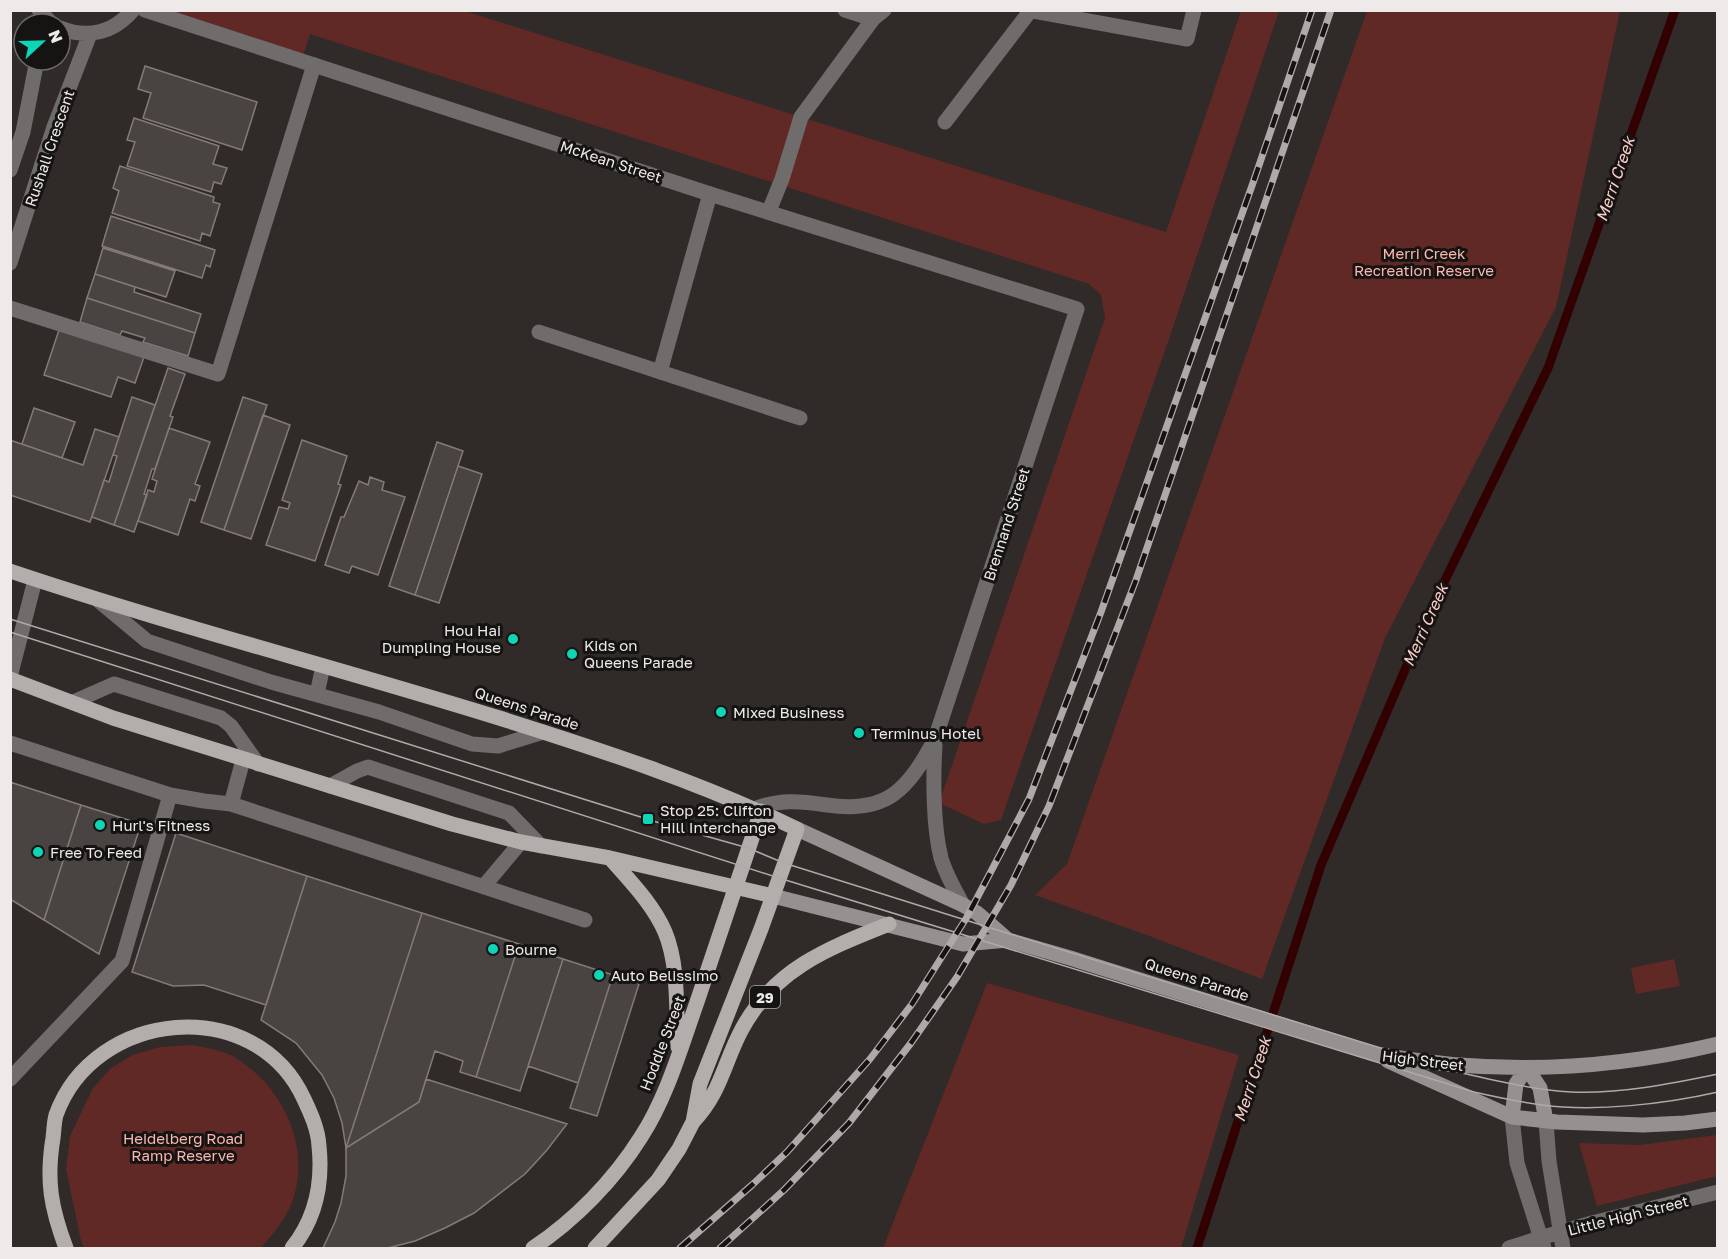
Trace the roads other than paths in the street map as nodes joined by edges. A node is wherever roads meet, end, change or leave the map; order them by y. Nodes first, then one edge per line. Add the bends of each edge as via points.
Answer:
1 (133, 10) edge
2 (145, 10) edge
3 (845, 10) edge
4 (1194, 10) edge
5 (1030, 11) edge
6 (878, 15) edge
7 (72, 33) edge
8 (90, 34) junction
9 (314, 65) junction
10 (35, 72) edge
11 (945, 122) dead end
12 (10, 170) edge
13 (710, 194) junction
14 (769, 211) junction
15 (10, 263) edge
16 (10, 308) edge
17 (1077, 309) joint
18 (539, 332) dead end
19 (660, 372) junction
20 (800, 418) dead end
21 (10, 571) edge
22 (36, 580) junction
23 (99, 601) junction
24 (323, 666) junction
25 (10, 678) edge
26 (317, 694) junction
27 (73, 702) junction
28 (543, 732) junction
29 (935, 739) junction
30 (10, 743) edge
31 (251, 762) junction
32 (330, 786) junction
33 (170, 795) junction
34 (231, 804) junction
35 (757, 810) junction
36 (797, 829) junction
37 (521, 842) junction
38 (541, 846) junction
39 (610, 858) junction
40 (484, 886) junction
41 (735, 889) junction
42 (773, 896) junction
43 (963, 905) junction
44 (585, 920) dead end
45 (889, 924) junction
46 (1008, 940) junction
47 (1718, 1044) edge
48 (1375, 1054) junction
49 (678, 1056) junction
50 (1527, 1068) junction
51 (10, 1079) edge
52 (1512, 1117) junction
53 (1718, 1119) edge
54 (1546, 1121) junction
55 (693, 1122) junction
56 (1718, 1192) edge
57 (1560, 1232) junction
58 (1542, 1243) edge
59 (66, 1248) edge
60 (292, 1248) edge
61 (533, 1248) edge
62 (595, 1248) edge
63 (1509, 1248) edge
64 (1563, 1248) edge

1 - 8 street via 108,30
2 - 9 street, McKean Street
3 - 6 street
4 - 5 street via 1187,39
5 - 11 street
6 - 14 street via 801,117
7 - 8 street
8 - 15 street, Rushall Crescent via 54,127
9 - 13 street, McKean Street
9 - 16 street via 218,374
10 - 12 street, Rushall Crescent via 23,132
13 - 14 street, McKean Street
13 - 19 street
14 - 17 street, McKean Street
17 - 29 street, Brennand Street
18 - 19 street
19 - 20 street
21 - 22 main road, Queens Parade
22 - 23 main road, Queens Parade
22 - 25 street
23 - 24 main road, Queens Parade
23 - 26 street via 147,641
24 - 26 street
24 - 28 main road, Queens Parade
25 - 27 main road, Queens Parade
26 - 28 street via 472,744 498,746
27 - 31 main road, Queens Parade
27 - 31 street via 114,684 221,718 231,726
28 - 35 main road, Queens Parade via 672,775
29 - 35 street, Brennand Street via 912,777 892,796 879,802 853,808 782,801
29 - 43 street, Brennand Street via 934,785 941,858
30 - 33 street
31 - 32 main road, Queens Parade
31 - 34 street
32 - 37 main road, Queens Parade
32 - 38 street via 368,767 509,813
33 - 34 street
33 - 51 street via 122,961
34 - 40 street
35 - 36 main road, Queens Parade
35 - 41 main road, Hoddle Street
36 - 42 main road
36 - 43 main road, Queens Parade
37 - 38 main road, Queens Parade
37 - 40 street
38 - 39 main road, Queens Parade
39 - 41 main road, Queens Parade
39 - 49 main road via 665,931 673,960
40 - 44 street
41 - 42 main road, Queens Parade
41 - 49 main road, Hoddle Street
42 - 45 main road, Queens Parade
42 - 55 main road via 700,1084
43 - 46 main road, Queens Parade
45 - 46 main road, Queens Parade via 963,944
45 - 55 main road, 29 via 815,956 773,988 741,1030 715,1094
46 - 48 main road, Queens Parade
47 - 50 main road, High Street via 1608,1063
48 - 50 main road, High Street via 1470,1066
48 - 52 main road, High Street
49 - 61 main road, Hoddle Street via 642,1136 622,1163 573,1216
50 - 52 main road via 1516,1084
50 - 54 main road via 1540,1088
52 - 54 main road, High Street
52 - 58 street via 1517,1162
53 - 54 main road, High Street via 1643,1125
54 - 57 street
55 - 62 main road, 29 via 658,1180
56 - 57 street, Little High Street
57 - 58 street, Little High Street
57 - 64 street
58 - 63 street, Little High Street
59 - 60 main road via 49,1188 50,1151 56,1116 72,1084 92,1061 132,1037 152,1030 199,1027 227,1032 249,1042 277,1061 298,1085 318,1136 321,1161 311,1218

